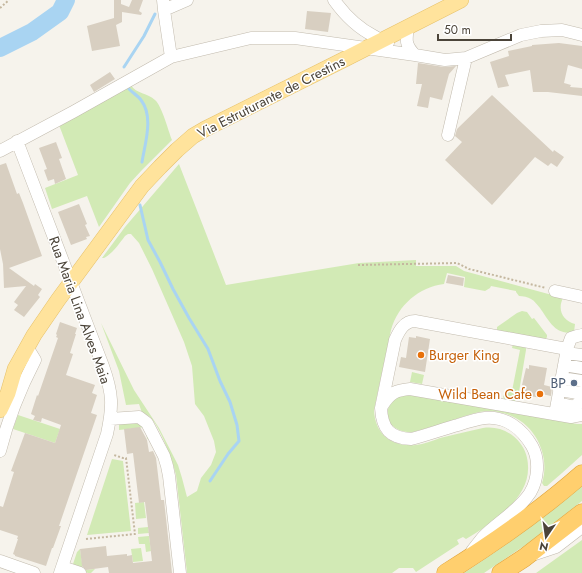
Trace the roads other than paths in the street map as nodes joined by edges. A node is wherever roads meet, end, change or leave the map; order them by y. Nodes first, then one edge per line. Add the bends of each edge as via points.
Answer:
1 (187, 0) edge
2 (334, 0) edge
3 (461, 0) edge
4 (164, 5) edge
5 (408, 27) junction
6 (582, 35) edge
7 (382, 40) junction
8 (367, 48) junction
9 (415, 55) junction
10 (171, 58) junction
11 (466, 58) junction
12 (448, 135) dead end
13 (17, 141) junction
14 (0, 151) edge
15 (71, 283) junction
16 (555, 291) road end
17 (582, 297) edge
18 (582, 335) edge
19 (27, 346) junction
20 (582, 347) edge
21 (582, 355) edge
22 (582, 362) edge
23 (582, 368) edge
24 (15, 369) junction
25 (564, 371) edge
26 (582, 375) edge
27 (582, 381) edge
28 (582, 386) edge
29 (0, 389) edge
30 (582, 389) edge
31 (582, 393) edge
32 (582, 396) edge
33 (381, 408) junction
34 (0, 410) edge
35 (582, 415) edge
36 (110, 419) junction
37 (0, 451) edge
38 (582, 474) edge
39 (582, 513) edge
40 (582, 527) edge
41 (524, 558) junction
42 (0, 561) edge
43 (462, 563) junction
44 (61, 570) edge
45 (34, 573) edge
46 (80, 573) edge
47 (180, 573) edge
48 (446, 573) edge
49 (501, 573) edge

1 - 4 street
2 - 7 street via 349,19
3 - 5 main road, Via Estruturante de Crestins
4 - 10 street
5 - 7 main road, Via Estruturante de Crestins
5 - 9 street via 408,46
6 - 11 street via 562,30 541,31 521,35
7 - 8 main road, Via Estruturante de Crestins
7 - 9 street
8 - 9 street
8 - 10 street via 296,38 251,38
8 - 15 main road, Via Estruturante de Crestins via 210,126 186,142 142,186
9 - 11 street via 446,60
10 - 13 street
11 - 12 street
13 - 14 street
13 - 15 street, Rua Maria Lina Alves Maia
15 - 19 main road, Via Estruturante de Crestins
15 - 36 street, Rua Maria Lina Alves Maia via 109,382
16 - 17 street
18 - 25 street via 571,338
19 - 24 main road, Via Estruturante de Crestins
19 - 37 street via 35,360 16,398
20 - 25 street
21 - 25 street
22 - 25 street
23 - 25 street
24 - 29 main road, Via Estruturante de Crestins
24 - 34 main road, Via Estruturante de Crestins
25 - 26 street
25 - 27 street
25 - 28 street via 579,387
25 - 30 street via 578,393
25 - 31 street via 577,399
25 - 32 street via 576,407
25 - 33 street via 398,390
25 - 33 street via 429,323 410,321 402,327 395,340
25 - 35 street via 571,416
33 - 43 street via 386,429 396,436 412,439 487,418 502,420 516,427 527,437 534,450 538,465 530,492 521,505 484,537
36 - 44 street, Rua Maria Lina Alves Maia
36 - 47 street via 139,417 144,420 164,456 169,476
38 - 43 highway via 530,516
39 - 41 highway
40 - 41 street via 556,547
41 - 49 highway
42 - 45 street
43 - 48 highway
44 - 46 street

